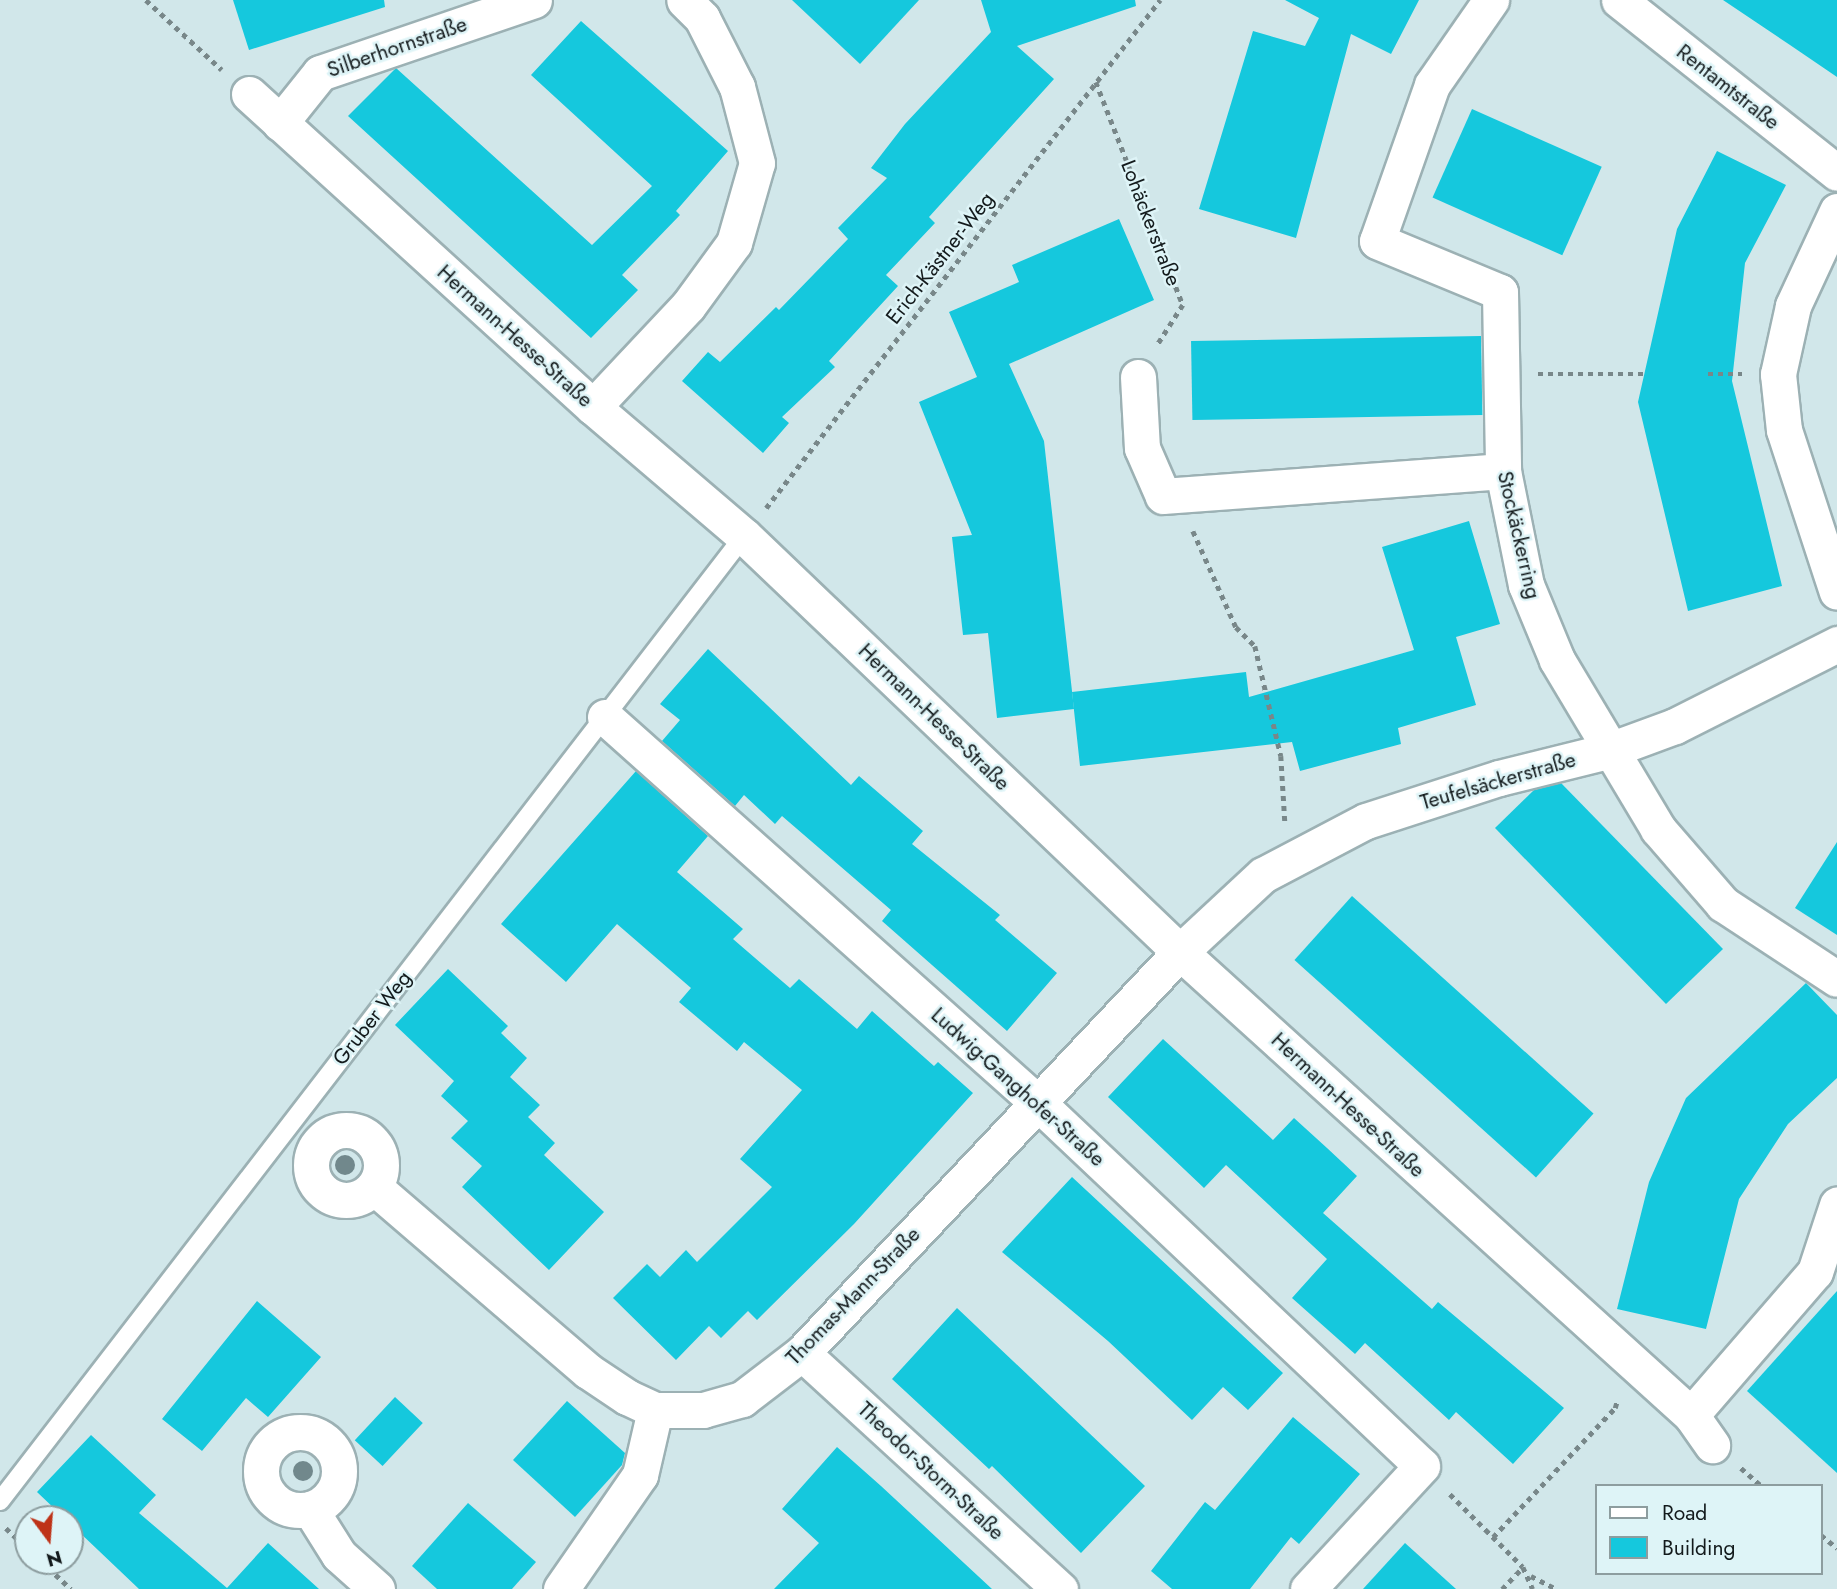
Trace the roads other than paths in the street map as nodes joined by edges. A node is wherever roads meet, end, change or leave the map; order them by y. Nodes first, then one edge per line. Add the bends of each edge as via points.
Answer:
1 (534, 0) edge
2 (684, 0) edge
3 (1491, 0) edge
4 (1619, 0) edge
5 (249, 94) road end
6 (280, 123) junction
7 (1837, 173) edge
8 (1837, 211) edge
9 (1138, 377) road end
10 (593, 407) junction
11 (1503, 471) junction
12 (744, 536) junction
13 (1837, 592) edge
14 (1837, 644) edge
15 (605, 717) junction
16 (1607, 751) junction
17 (1180, 952) junction
18 (1837, 979) edge
19 (1038, 1103) junction
20 (374, 1187) dead end
21 (1837, 1205) edge
22 (802, 1353) junction
23 (655, 1410) junction
24 (1691, 1415) junction
25 (1712, 1445) dead end
26 (0, 1501) edge
27 (310, 1509) dead end
28 (377, 1589) edge
29 (561, 1589) edge
30 (1060, 1589) edge
31 (1308, 1589) edge

1 - 6 street, Silberhornstraße via 320,73
2 - 10 street via 702,18 737,87 757,163 734,243 688,306
3 - 11 street, Stockäckerring via 1432,85 1377,241 1500,292
4 - 7 street, Rentamtstraße
5 - 6 street, Hermann-Hesse-Straße
6 - 10 street, Hermann-Hesse-Straße
8 - 13 street via 1793,306 1778,374 1784,430
9 - 11 street via 1142,448 1163,496
10 - 12 street, Hermann-Hesse-Straße
11 - 16 street, Stockäckerring via 1526,585 1557,660
12 - 15 lane, Gruber Weg
12 - 17 street, Hermann-Hesse-Straße
14 - 16 street, Teufelsäckerstraße via 1675,726
15 - 19 street, Ludwig-Ganghofer-Straße
15 - 26 lane, Gruber Weg
16 - 17 street, Teufelsäckerstraße via 1499,778 1366,821 1263,876
16 - 18 street, Stockäckerring via 1658,828 1723,904
17 - 19 street, Thomas-Mann-Straße
17 - 24 street, Hermann-Hesse-Straße
19 - 22 street, Thomas-Mann-Straße
19 - 31 street, Ludwig-Ganghofer-Straße via 1422,1466
20 - 23 street via 588,1371
21 - 24 street via 1815,1272
22 - 23 street, Thomas-Mann-Straße via 742,1399 703,1410
22 - 30 street, Theodor-Storm-Straße
23 - 29 street via 639,1475
24 - 25 street, Hermann-Hesse-Straße
27 - 28 street via 339,1555

